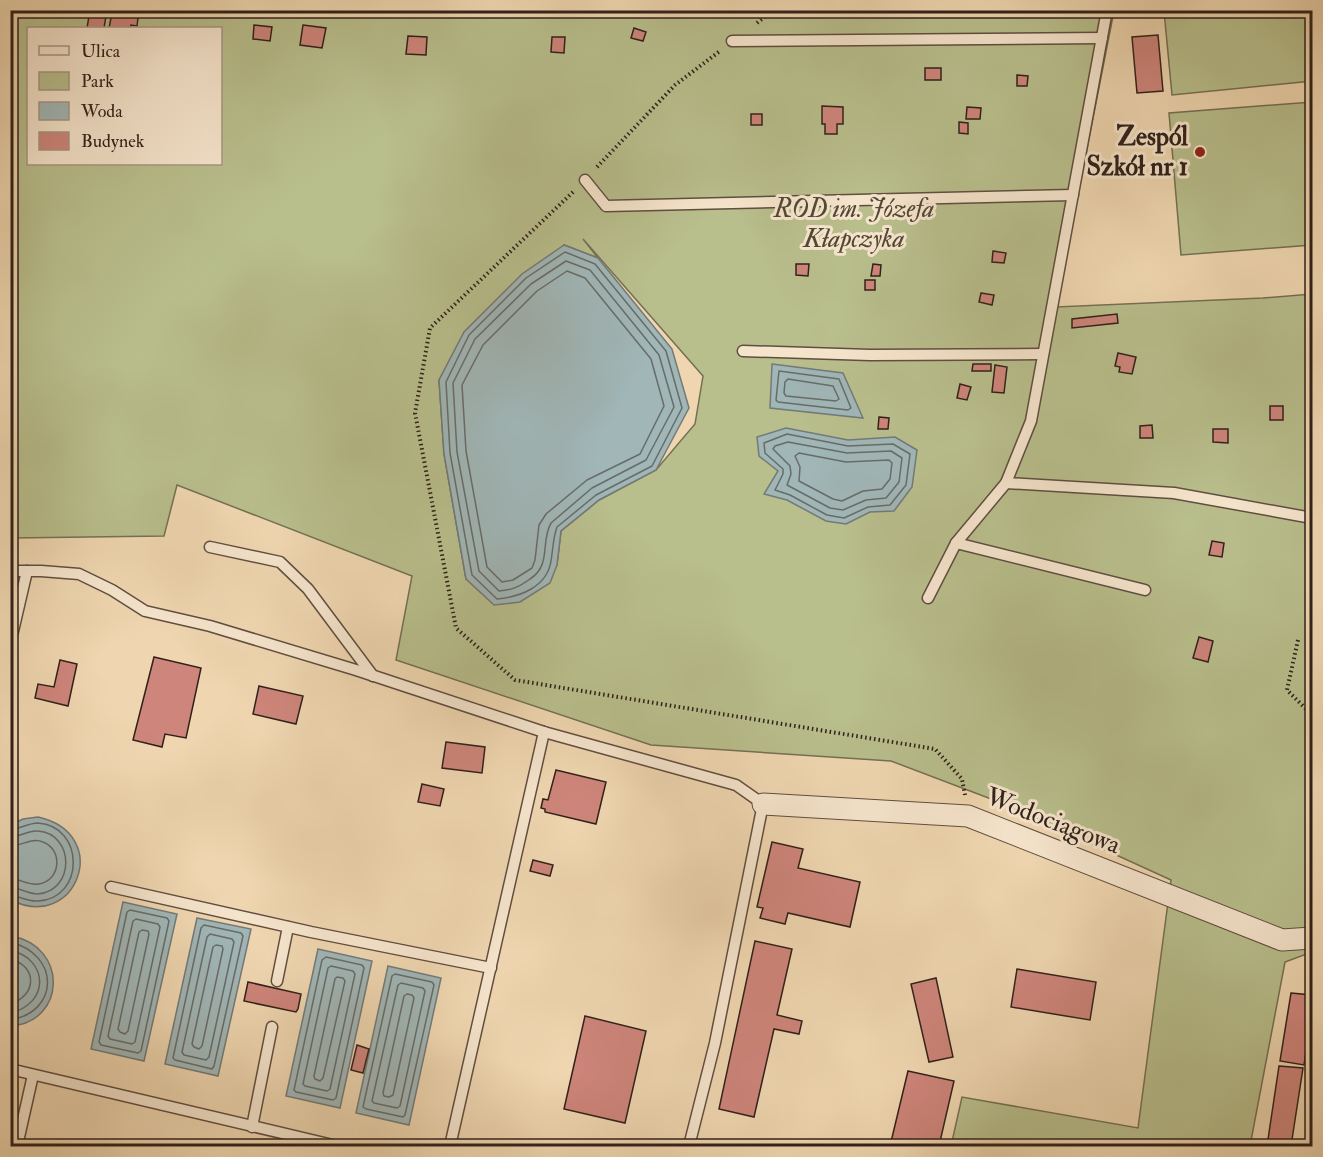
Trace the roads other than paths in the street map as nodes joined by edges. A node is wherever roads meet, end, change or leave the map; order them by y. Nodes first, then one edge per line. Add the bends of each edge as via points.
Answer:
1 (1107, 10) edge
2 (1102, 38) junction
3 (732, 41) road end
4 (585, 180) road end
5 (1073, 195) junction
6 (743, 351) dead end
7 (1043, 354) junction
8 (1006, 483) junction
9 (1312, 518) edge
10 (956, 543) junction
11 (210, 547) dead end
12 (10, 571) edge
13 (27, 571) junction
14 (1145, 591) dead end
15 (928, 598) dead end
16 (10, 644) edge
17 (373, 676) junction
18 (544, 732) junction
19 (763, 804) junction
20 (111, 886) dead end
21 (288, 927) junction
22 (1312, 938) edge
23 (491, 968) junction
24 (277, 981) dead end
25 (272, 1027) dead end
26 (10, 1069) edge
27 (33, 1075) junction
28 (252, 1127) junction
29 (320, 1144) edge
30 (17, 1146) edge
31 (337, 1146) edge
32 (450, 1146) edge
33 (690, 1146) edge

1 - 2 lane
2 - 3 lane
2 - 5 lane
4 - 5 lane via 606,206
5 - 7 lane
6 - 7 lane
7 - 8 lane via 1031,421
8 - 9 lane via 1173,493
8 - 10 lane
10 - 14 lane
10 - 15 lane
11 - 17 lane via 280,562 308,589
12 - 13 lane
13 - 16 lane
13 - 17 lane via 79,574 145,611 210,626
17 - 18 lane
18 - 19 lane via 736,785
18 - 23 lane
19 - 22 street, Wodociągowa via 968,816 1282,940
19 - 33 lane
20 - 21 lane
21 - 23 lane
21 - 24 lane
23 - 32 lane
25 - 28 lane
26 - 27 lane
27 - 28 lane
27 - 30 lane
28 - 29 lane
29 - 31 lane

